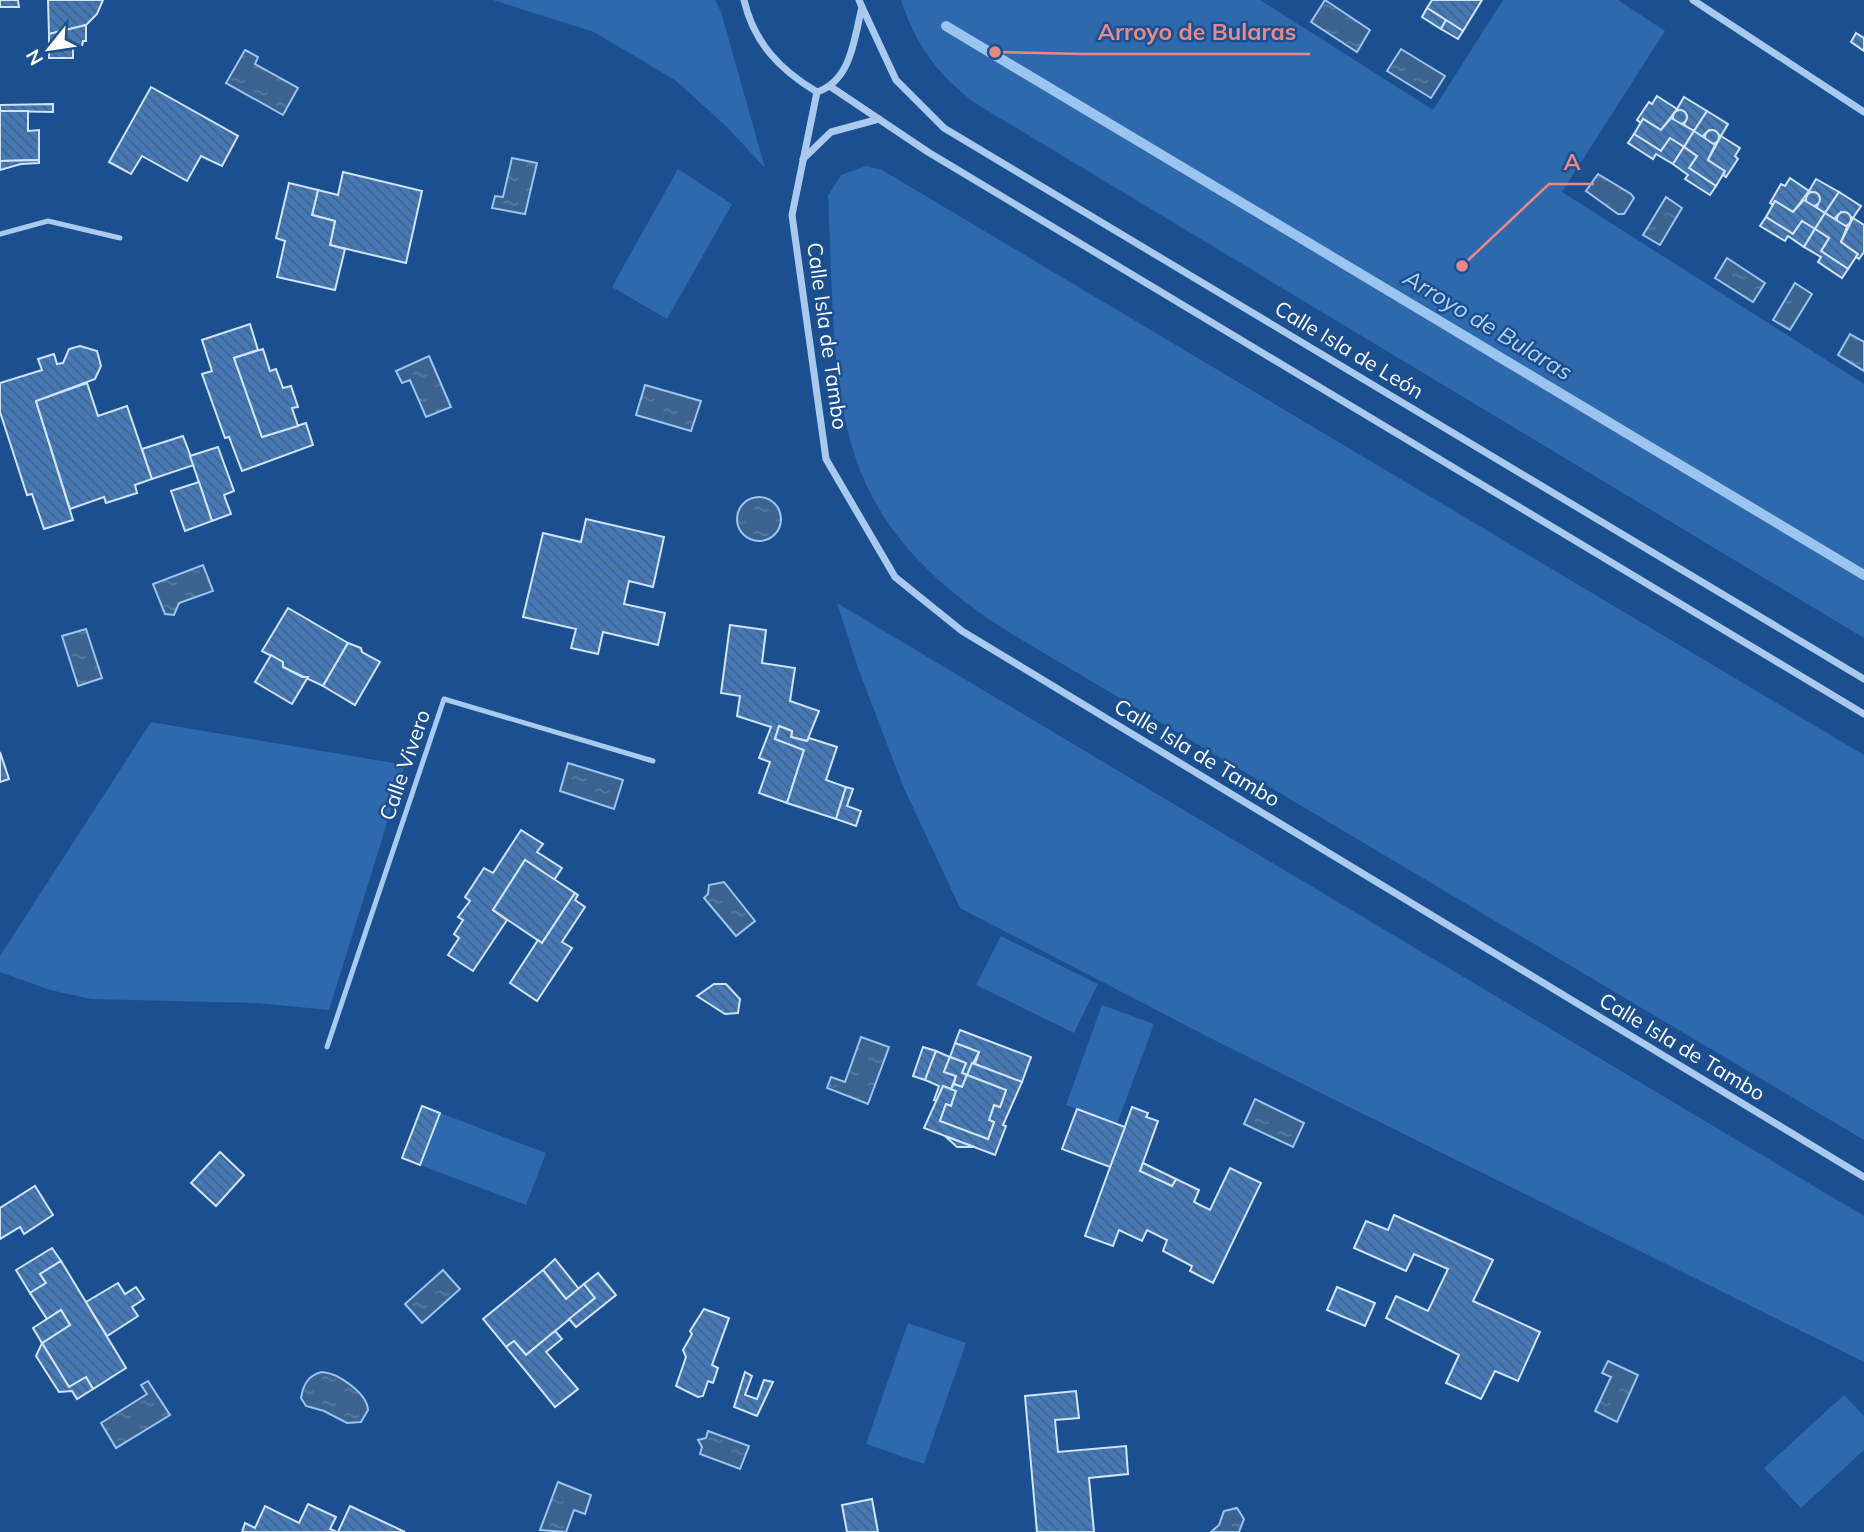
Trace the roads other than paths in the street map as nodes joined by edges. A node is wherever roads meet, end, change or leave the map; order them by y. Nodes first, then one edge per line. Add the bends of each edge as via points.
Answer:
1 (744, 0) edge
2 (1693, 0) edge
3 (860, 4) edge
4 (831, 88) junction
5 (817, 92) junction
6 (1864, 112) edge
7 (878, 119) junction
8 (802, 159) junction
9 (0, 234) edge
10 (120, 238) dead end
11 (1864, 678) edge
12 (1864, 714) edge
13 (653, 761) dead end
14 (327, 1047) dead end
15 (1864, 1177) edge

1 - 5 street via 765,48 789,75
2 - 6 street
3 - 4 street, Calle Isla de León via 848,65
3 - 11 street, Calle Isla de León via 896,80 944,128
4 - 5 street
4 - 7 street
5 - 8 street, Calle Isla de Tambo
7 - 8 street via 831,132
7 - 12 street
8 - 15 street, Calle Isla de Tambo via 792,215 827,459 895,577 962,631
9 - 10 lane via 48,221
13 - 14 lane, Calle Vivero via 444,699

